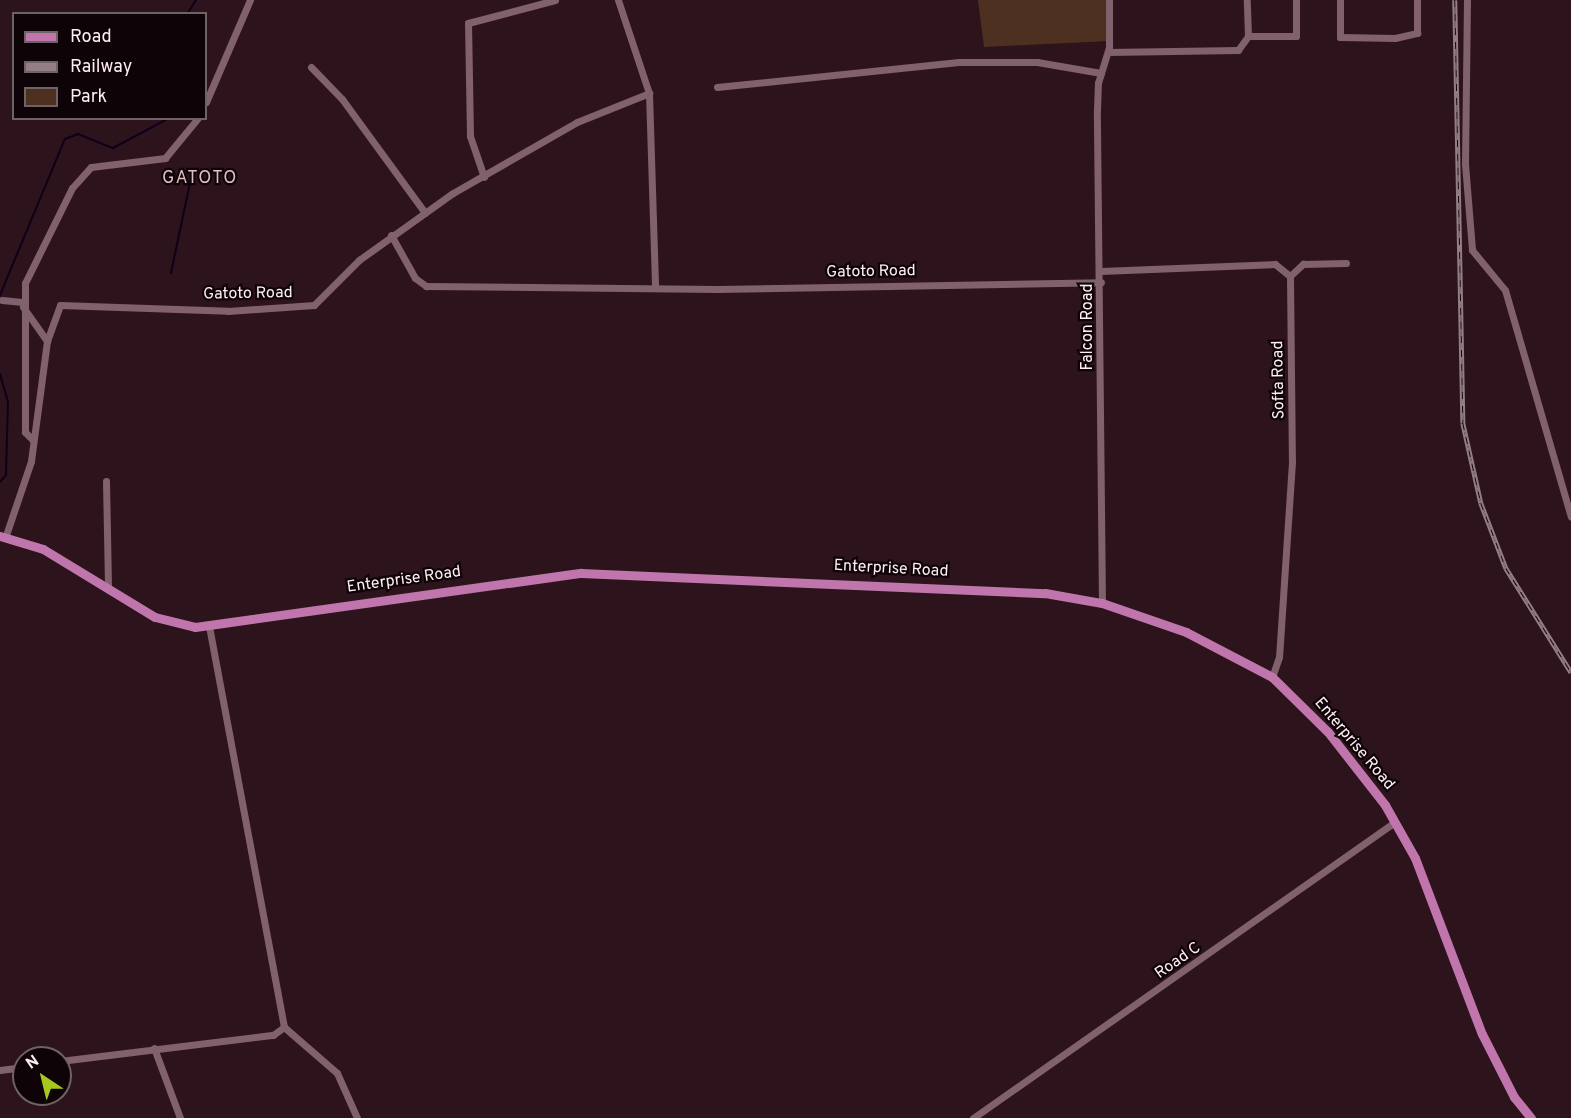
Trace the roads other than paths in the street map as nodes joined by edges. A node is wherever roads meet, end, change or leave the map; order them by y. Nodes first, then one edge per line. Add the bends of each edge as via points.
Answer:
1 (250, 0) edge
2 (555, 0) edge
3 (618, 0) edge
4 (1109, 0) edge
5 (1247, 0) edge
6 (1296, 0) edge
7 (1340, 0) edge
8 (1417, 0) edge
9 (1467, 0) edge
10 (1248, 36) junction
11 (1108, 52) junction
12 (311, 67) dead end
13 (1101, 73) junction
14 (717, 87) dead end
15 (649, 93) junction
16 (207, 100) edge
17 (196, 120) edge
18 (484, 177) junction
19 (425, 213) junction
20 (391, 235) junction
21 (1346, 263) dead end
22 (1101, 271) junction
23 (1290, 276) junction
24 (1101, 282) junction
25 (655, 287) junction
26 (2, 300) dead end
27 (22, 305) junction
28 (48, 341) junction
29 (32, 439) junction
30 (106, 481) dead end
31 (1571, 517) edge
32 (3, 537) edge
33 (108, 587) junction
34 (1102, 603) junction
35 (209, 626) junction
36 (1272, 677) junction
37 (1395, 822) junction
38 (284, 1027) junction
39 (154, 1048) junction
40 (72, 1059) edge
41 (180, 1118) edge
42 (357, 1118) edge
43 (973, 1118) edge
44 (1531, 1118) edge

1 - 16 street
2 - 18 street via 468,23 470,136
3 - 15 street
4 - 11 street, Falcon Road
5 - 10 street
6 - 10 street via 1296,36
7 - 8 street via 1340,37 1395,38 1417,33
9 - 31 street via 1465,164 1472,250 1505,290
10 - 11 street via 1235,51
11 - 13 street, Falcon Road
12 - 19 street via 342,99
13 - 14 street via 1037,62 959,62
13 - 22 street, Falcon Road
15 - 18 street, Gatoto Road via 577,122
15 - 25 street
17 - 27 street via 165,158 92,167 82,175 30,271
18 - 19 street, Gatoto Road
19 - 20 street, Gatoto Road
20 - 25 street, Gatoto Road via 415,278 426,286
20 - 28 street, Gatoto Road via 314,305 228,311 62,304
21 - 23 street via 1303,264
22 - 23 street via 1275,264
22 - 24 street, Falcon Road
23 - 36 street, Softa Road via 1293,462 1279,657
24 - 25 street, Gatoto Road
24 - 34 street, Falcon Road
26 - 27 street
27 - 28 street
27 - 29 street via 25,432
28 - 29 street, Gatoto Road
29 - 32 street, Gatoto Road via 31,461
30 - 33 street
32 - 33 main road, Enterprise Road via 43,549
33 - 35 main road, Enterprise Road via 175,625
34 - 35 main road, Enterprise Road via 1005,589 581,573
34 - 36 main road, Enterprise Road via 1215,644
35 - 38 street
36 - 37 main road, Enterprise Road via 1328,732
37 - 43 street, Road C
37 - 44 main road, Enterprise Road via 1415,858 1482,1034 1514,1097
38 - 39 street via 273,1035
38 - 42 street via 337,1073
39 - 40 street
39 - 41 street

